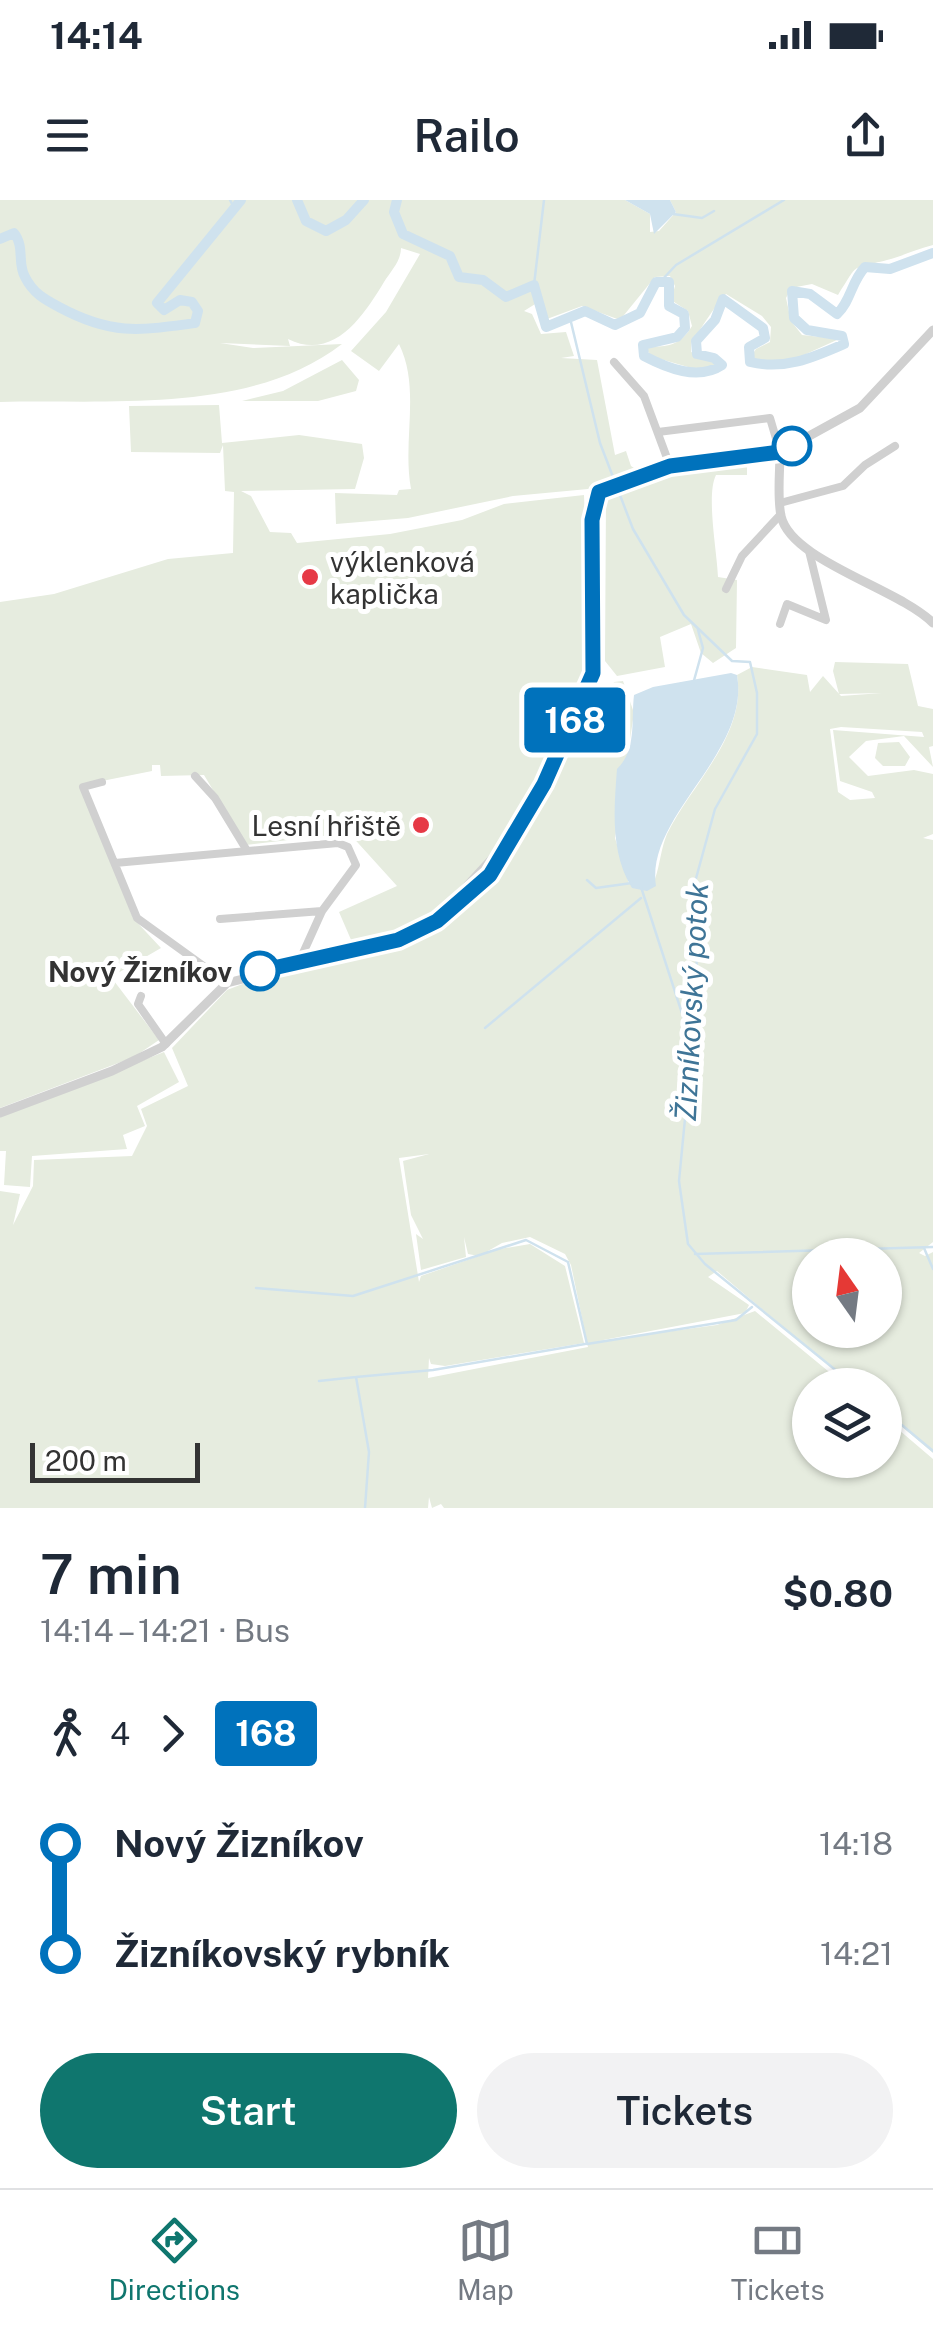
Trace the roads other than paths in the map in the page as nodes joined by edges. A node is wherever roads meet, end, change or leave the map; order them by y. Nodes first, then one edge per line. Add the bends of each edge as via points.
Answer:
1 (933, 330) edge
2 (614, 362) dead end
3 (658, 432) junction
4 (895, 446) dead end
5 (780, 452) junction
6 (670, 466) junction
7 (781, 508) junction
8 (809, 551) junction
9 (726, 589) dead end
10 (933, 623) edge
11 (780, 624) dead end
12 (195, 776) dead end
13 (102, 782) dead end
14 (246, 849) junction
15 (115, 863) junction
16 (322, 911) junction
17 (220, 919) dead end
18 (299, 962) junction
19 (226, 984) junction
20 (141, 996) dead end
21 (166, 1044) junction
22 (0, 1113) edge

1 - 5 street via 860,408
2 - 3 street via 644,396
3 - 5 street via 770,418
3 - 6 street
4 - 7 street via 843,486
5 - 6 street
5 - 7 street
6 - 18 street via 604,489 594,504 593,673 544,784 511,838 437,921 398,940
7 - 8 street via 785,528
7 - 9 street via 742,556
8 - 10 street via 895,594
8 - 11 street via 826,620 787,604
12 - 14 street
13 - 15 street via 84,786
14 - 15 street
14 - 16 street via 348,847 356,866
15 - 19 street via 144,926
16 - 17 street
16 - 18 street
18 - 19 street
19 - 21 street
20 - 21 street via 138,1004
21 - 22 street via 112,1072

